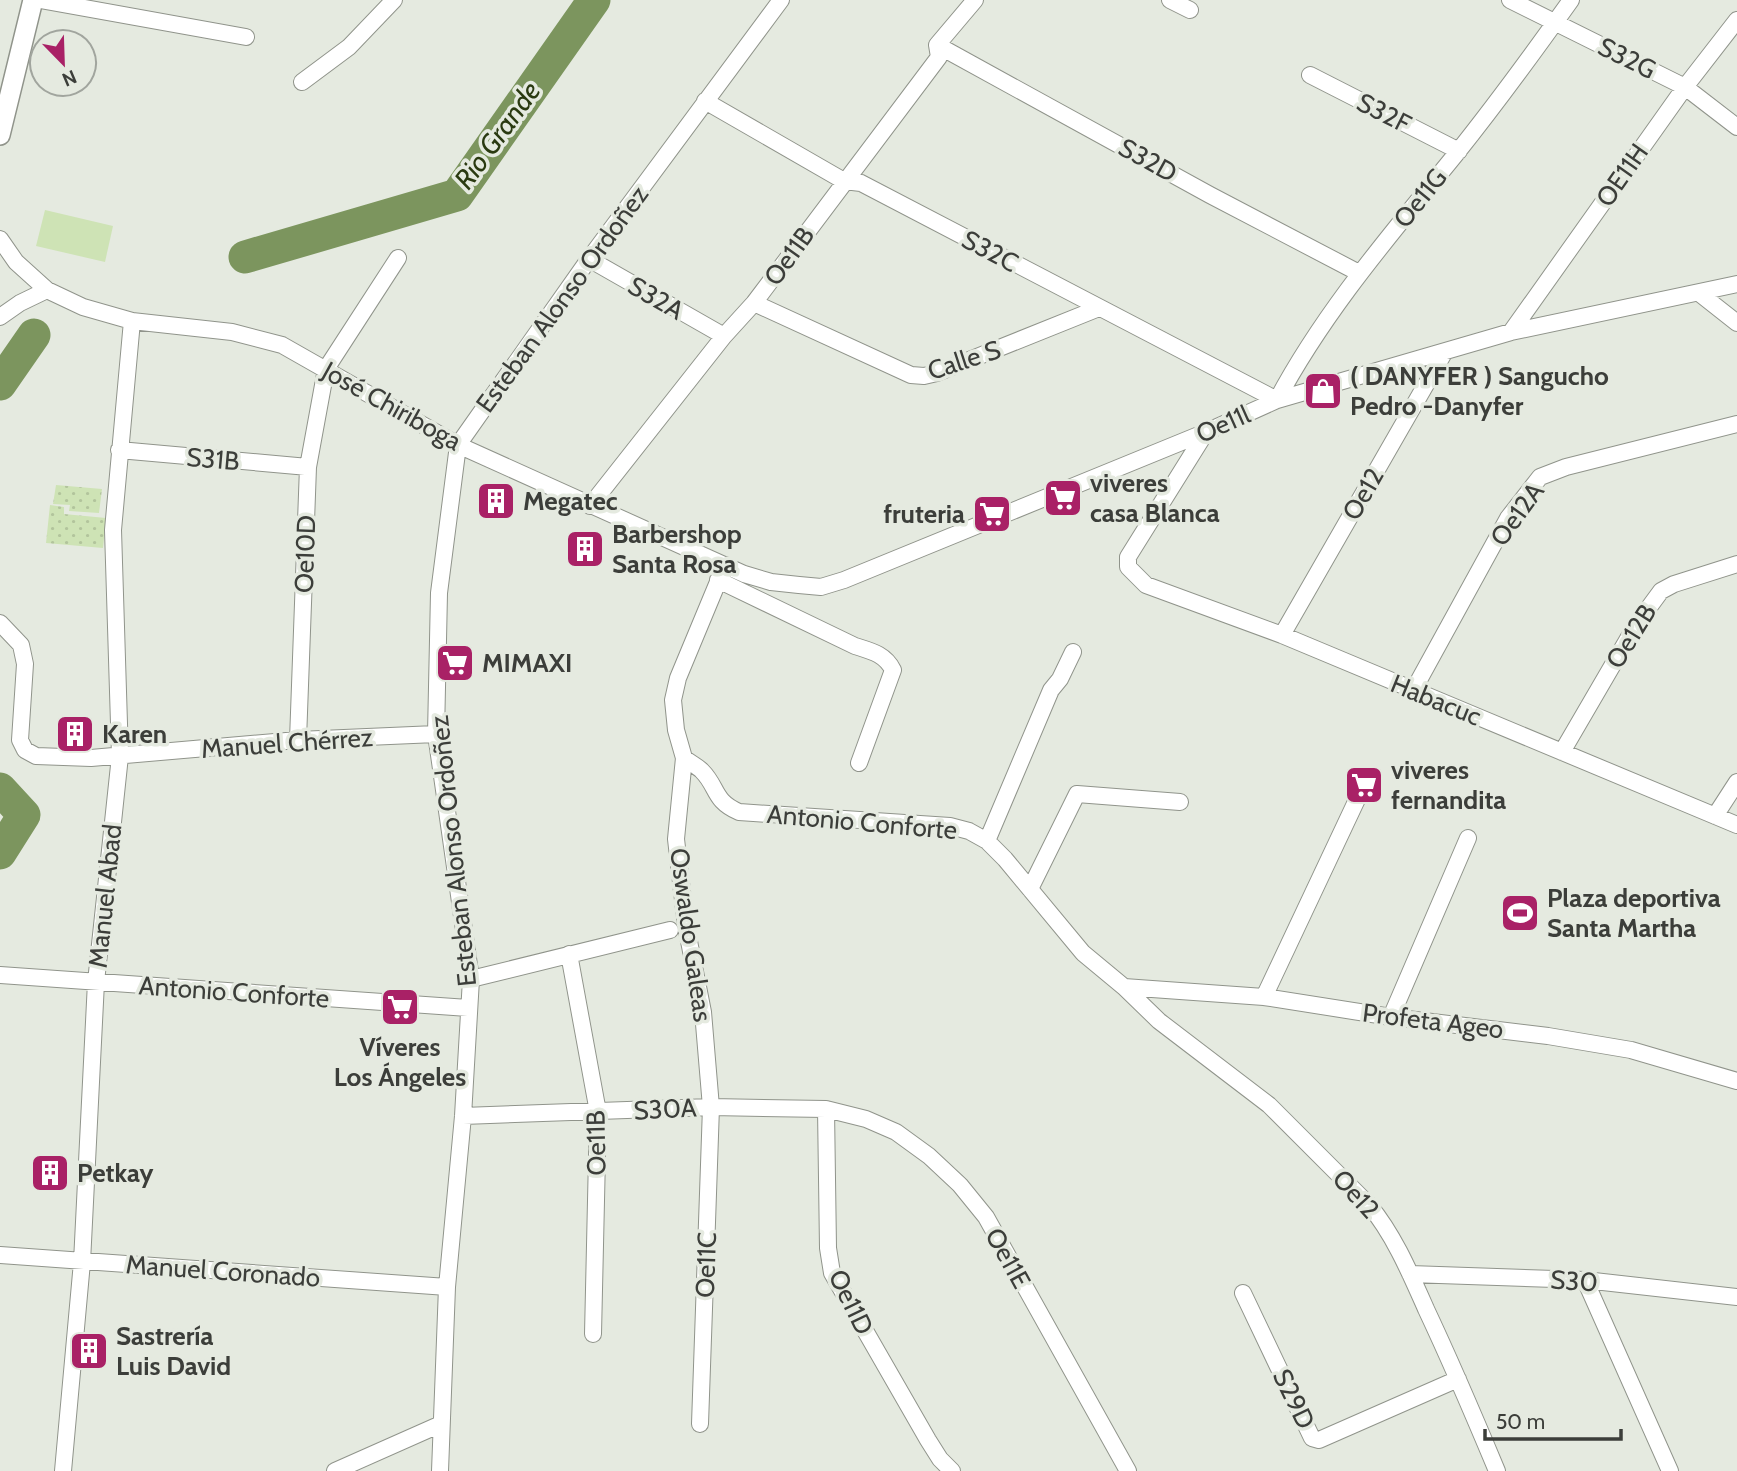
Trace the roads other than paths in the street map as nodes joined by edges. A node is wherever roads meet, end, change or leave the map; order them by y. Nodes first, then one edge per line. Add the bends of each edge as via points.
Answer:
1 (33, 0) edge
2 (40, 0) edge
3 (394, 0) edge
4 (781, 0) edge
5 (975, 0) edge
6 (1170, 0) edge
7 (1510, 0) edge
8 (1571, 0) edge
9 (1190, 10) dead end
10 (1737, 20) edge
11 (1555, 23) junction
12 (246, 37) dead end
13 (937, 45) junction
14 (1310, 75) dead end
15 (302, 82) dead end
16 (1685, 87) junction
17 (705, 101) junction
18 (1737, 127) edge
19 (0, 135) edge
20 (1459, 151) junction
21 (844, 181) junction
22 (0, 239) edge
23 (398, 258) dead end
24 (589, 259) junction
25 (1359, 273) junction
26 (1737, 284) edge
27 (47, 290) junction
28 (1699, 293) junction
29 (754, 303) junction
30 (1099, 308) junction
31 (0, 317) edge
32 (132, 321) junction
33 (1737, 323) edge
34 (1511, 332) junction
35 (724, 336) junction
36 (1444, 354) junction
37 (326, 369) junction
38 (1277, 400) junction
39 (1737, 424) edge
40 (1206, 432) junction
41 (458, 444) junction
42 (119, 450) junction
43 (307, 467) junction
44 (590, 506) junction
45 (1737, 564) edge
46 (721, 573) junction
47 (0, 623) edge
48 (1282, 635) junction
49 (1073, 652) dead end
50 (1413, 691) junction
51 (436, 734) junction
52 (298, 740) junction
53 (1562, 752) junction
54 (120, 756) junction
55 (684, 758) junction
56 (859, 762) dead end
57 (1737, 782) edge
58 (1361, 791) dead end
59 (1181, 802) dead end
60 (1715, 816) junction
61 (1737, 825) edge
62 (1468, 838) dead end
63 (986, 841) junction
64 (1030, 889) junction
65 (670, 930) dead end
66 (569, 954) junction
67 (0, 975) edge
68 (471, 979) junction
69 (96, 982) junction
70 (1124, 987) junction
71 (1264, 997) junction
72 (468, 1008) junction
73 (1391, 1017) junction
74 (1737, 1081) edge
75 (711, 1107) junction
76 (826, 1109) junction
77 (598, 1112) junction
78 (463, 1116) junction
79 (0, 1255) edge
80 (82, 1262) junction
81 (1410, 1274) junction
82 (1585, 1280) junction
83 (447, 1287) junction
84 (1243, 1293) dead end
85 (1737, 1297) edge
86 (593, 1334) dead end
87 (1458, 1379) junction
88 (441, 1424) junction
89 (700, 1424) dead end
90 (1123, 1469) edge
91 (63, 1471) edge
92 (335, 1471) edge
93 (440, 1471) edge
94 (952, 1471) edge
95 (1497, 1471) edge
96 (1670, 1471) edge

1 - 19 street
2 - 12 street
3 - 15 street via 349,47
4 - 17 street, Esteban Alonso Ordoñez
5 - 13 street, Oe11B
6 - 9 street
7 - 11 street, S32G
8 - 11 street, Oe11G
10 - 16 street, OE11H
11 - 16 street, S32G
11 - 20 street, Oe11G
13 - 21 street, Oe11B via 939,57
13 - 25 street, S32D
14 - 20 street, S32F
16 - 18 street, S32G
16 - 34 street, OE11H
17 - 21 street, S32C
17 - 24 street, Esteban Alonso Ordoñez
20 - 25 street, Oe11G
21 - 29 street, Oe11B
21 - 30 street, S32C via 861,183
22 - 27 street, José Chiriboga via 16,262
23 - 37 street
24 - 35 street, S32A
24 - 41 street, Esteban Alonso Ordoñez
25 - 38 street, Oe11G
26 - 28 street, Oe11l
27 - 31 street
27 - 32 street, José Chiriboga via 83,307
28 - 33 street
28 - 34 street, Oe11l
29 - 30 street, Calle S via 911,375 923,376
29 - 35 street, Oe11B
30 - 38 street, S32C
32 - 37 street, José Chiriboga via 232,332 282,345
32 - 42 street, Manuel Abad
34 - 36 street, Oe11l
35 - 44 street, Oe11B
36 - 38 street, Oe11l
36 - 48 street, Oe12
37 - 41 street, José Chiriboga
37 - 43 street, Oe10D
38 - 40 street, Oe11l
39 - 50 street, Oe12A via 1541,477 1507,519
40 - 46 street, Oe11l via 821,587
40 - 48 street, Habacuc via 1128,557 1128,567 1146,585
41 - 44 street, José Chiriboga
41 - 51 street, Esteban Alonso Ordoñez via 439,593
42 - 43 street, S31B
42 - 54 street, Manuel Abad via 113,530
43 - 52 street, Oe10D
44 - 46 street, José Chiriboga
45 - 53 street, Oe12B via 1661,591
46 - 55 street, Oswaldo Galeas via 673,700
46 - 56 street via 889,662 893,670
47 - 54 street, Manuel Chérrez via 21,645 25,664 20,740 25,750 36,756
48 - 50 street, Habacuc
49 - 63 street via 1051,690
50 - 53 street, Habacuc
51 - 52 street, Manuel Chérrez
51 - 68 street, Esteban Alonso Ordoñez
52 - 54 street, Manuel Chérrez
53 - 60 street, Habacuc
54 - 69 street, Manuel Abad
55 - 63 street, Antonio Conforte via 704,773 727,807 739,812 950,826
55 - 75 street, Oswaldo Galeas via 676,839 686,926 704,1012
57 - 60 street
58 - 71 street
59 - 64 street via 1077,794
60 - 61 street, Habacuc
62 - 73 street
63 - 64 street, Antonio Conforte
64 - 70 street, Antonio Conforte via 1083,953
65 - 66 street
66 - 68 street
66 - 77 street, Oe11B
67 - 69 street, Antonio Conforte
68 - 72 street, Esteban Alonso Ordoñez
69 - 72 street, Antonio Conforte
69 - 80 street, Manuel Abad
70 - 71 street, Profeta Ageo
70 - 81 street, Oe12 via 1171,1031 1269,1105 1358,1192 1381,1221
71 - 73 street, Profeta Ageo
72 - 78 street, Esteban Alonso Ordoñez
73 - 74 street, Profeta Ageo via 1631,1049
75 - 76 street, S30A
75 - 77 street, S30A
75 - 89 street, Oe11C
76 - 90 street, Oe11E via 895,1132 960,1185 986,1217
76 - 94 street, Oe11D via 832,1273 928,1440
77 - 78 street, S30A
77 - 86 street, Oe11B
78 - 83 street, Esteban Alonso Ordoñez
79 - 80 street, Manuel Coronado
80 - 83 street, Manuel Coronado
80 - 91 street, Manuel Abad
81 - 82 street, S30
81 - 87 street, Oe12
82 - 85 street, S30
82 - 96 street
83 - 88 street, Esteban Alonso Ordoñez
84 - 87 street, S29D via 1315,1440
87 - 95 street, Oe12
88 - 92 street
88 - 93 street, Esteban Alonso Ordoñez

